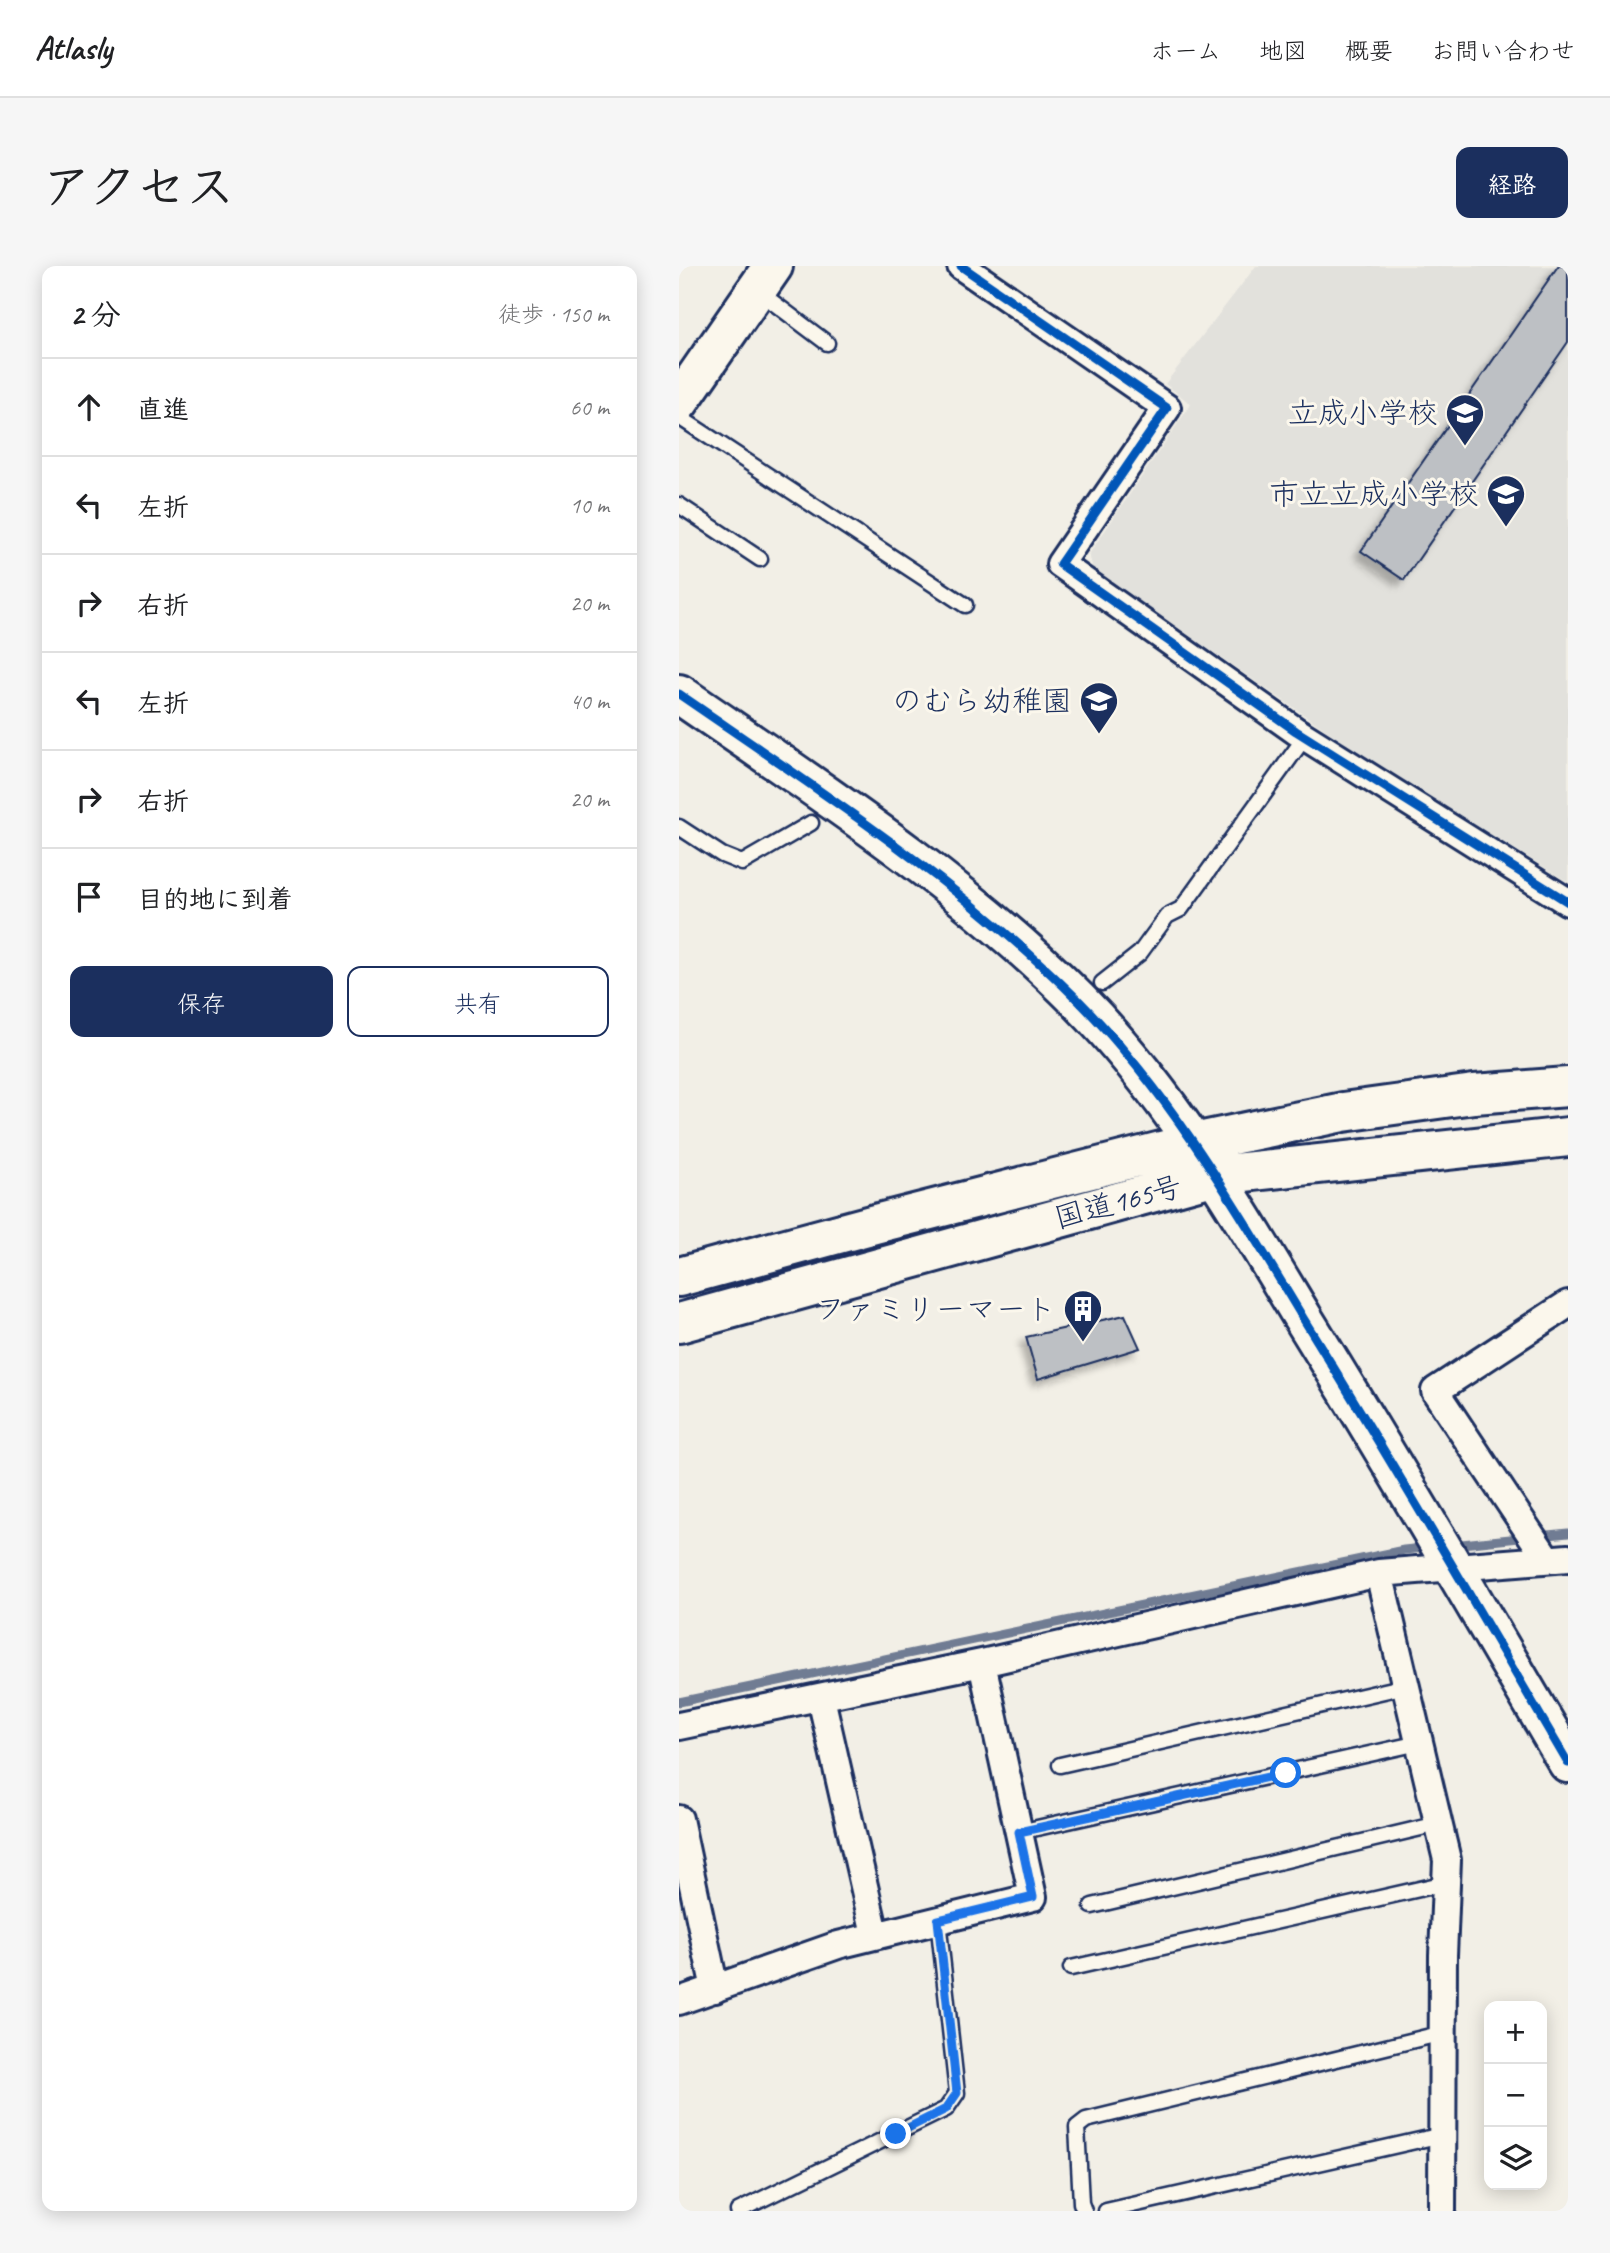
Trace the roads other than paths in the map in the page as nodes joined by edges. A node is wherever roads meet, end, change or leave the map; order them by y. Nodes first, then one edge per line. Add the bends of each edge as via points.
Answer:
1 (961, 266) edge
2 (765, 278) edge
3 (827, 343) dead end
4 (679, 402) edge
5 (679, 417) edge
6 (679, 505) edge
7 (760, 559) dead end
8 (964, 605) dead end
9 (679, 694) edge
10 (1305, 737) junction
11 (811, 823) dead end
12 (679, 827) edge
13 (1568, 902) edge
14 (1102, 983) dead end
15 (1568, 1087) edge
16 (1568, 1137) edge
17 (1193, 1143) junction
18 (1216, 1175) junction
19 (679, 1277) edge
20 (1568, 1304) edge
21 (679, 1322) edge
22 (1443, 1550) junction
23 (1552, 1556) edge
24 (1379, 1573) junction
25 (982, 1663) junction
26 (1406, 1686) junction
27 (821, 1698) junction
28 (679, 1726) edge
29 (1419, 1743) junction
30 (1568, 1763) edge
31 (1060, 1765) dead end
32 (679, 1819) edge
33 (1439, 1824) junction
34 (1019, 1832) junction
35 (1446, 1883) junction
36 (1092, 1906) dead end
37 (938, 1920) junction
38 (875, 1934) junction
39 (1071, 1968) dead end
40 (715, 1989) junction
41 (679, 2001) edge
42 (1443, 2033) junction
43 (1443, 2135) junction
44 (739, 2211) edge
45 (1084, 2211) edge
46 (1105, 2211) edge
47 (1442, 2211) edge

1 - 10 street via 1167,408 1060,564
2 - 3 lane
2 - 4 main road
5 - 8 lane
6 - 7 lane
9 - 17 main road via 927,868 1020,944 1148,1078
10 - 13 street
10 - 14 lane via 1181,909 1167,916 1140,953
11 - 12 lane via 742,863
15 - 17 main road, 国道165号 via 1343,1112
16 - 18 main road, 国道165号
17 - 18 main road
17 - 19 main road, 国道165号
18 - 21 main road, 国道165号
18 - 22 main road
20 - 23 street via 1436,1391 1524,1525
22 - 23 street
22 - 24 street
22 - 30 main road
24 - 25 street
24 - 26 street
25 - 27 street
25 - 34 street
26 - 29 street
26 - 31 lane
27 - 28 street
27 - 38 street
29 - 33 street
29 - 34 lane
32 - 40 street
33 - 35 street via 1447,1860
33 - 36 lane
34 - 37 street via 1033,1897
35 - 39 lane
35 - 42 street
37 - 38 street
37 - 44 lane via 957,2093 946,2109
38 - 40 street
40 - 41 street
42 - 43 street
42 - 45 lane via 1086,2120 1077,2127
43 - 46 lane
43 - 47 street

